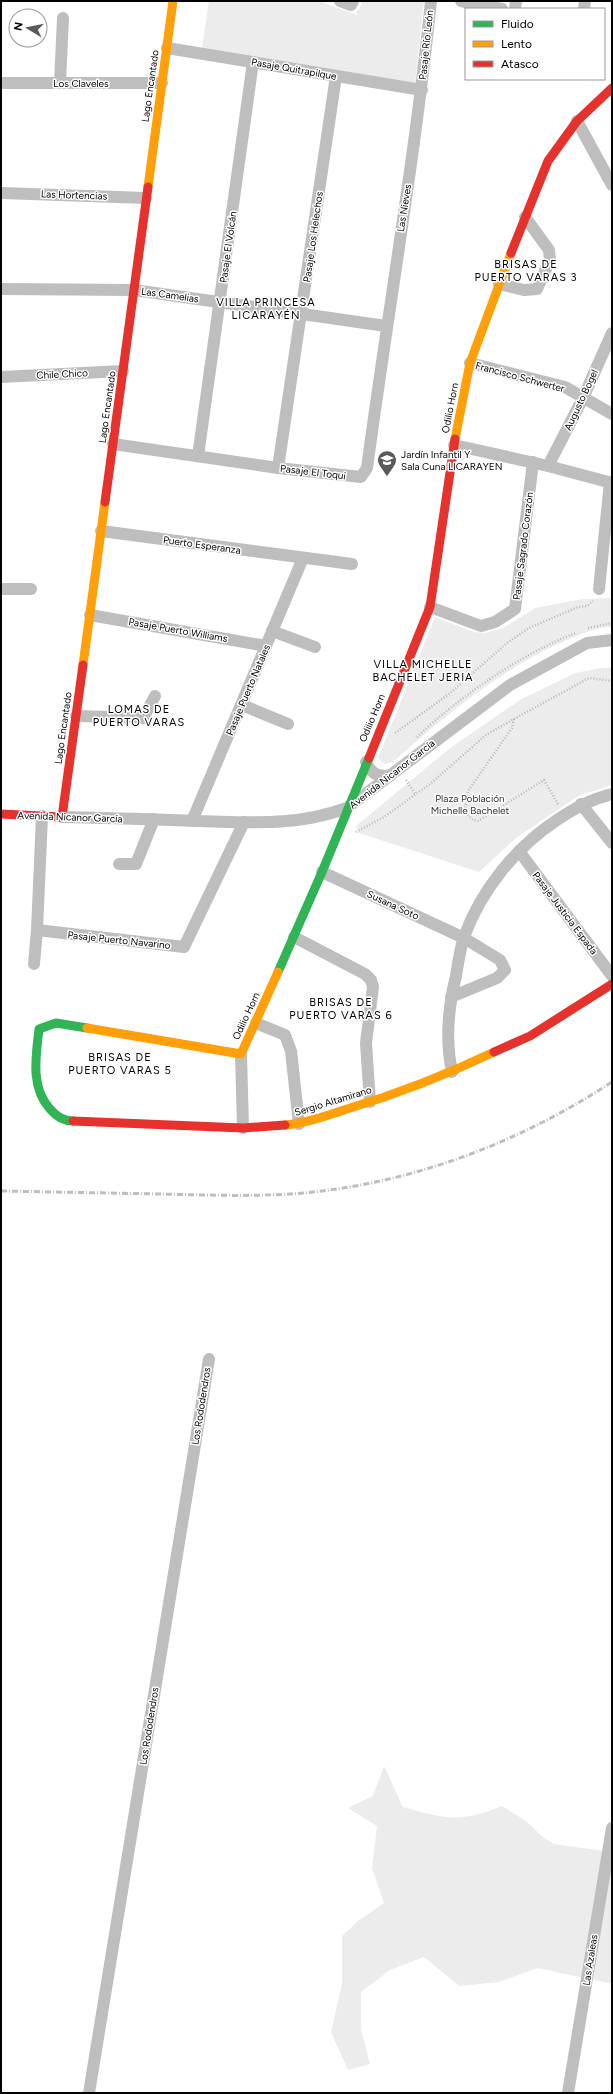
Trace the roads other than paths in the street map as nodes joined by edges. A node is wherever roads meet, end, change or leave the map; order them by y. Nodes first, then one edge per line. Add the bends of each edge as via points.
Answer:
1 (173, 1) edge
2 (340, 1) edge
3 (353, 1) edge
4 (431, 1) edge
5 (461, 1) edge
6 (497, 8) edge
7 (63, 18) dead end
8 (167, 48) junction
9 (253, 62) junction
10 (336, 76) junction
11 (60, 83) junction
12 (162, 83) junction
13 (1, 84) edge
14 (612, 88) edge
15 (422, 90) junction
16 (577, 122) junction
17 (612, 185) edge
18 (1, 192) edge
19 (146, 198) junction
20 (525, 217) junction
21 (499, 284) junction
22 (1, 289) edge
23 (134, 290) junction
24 (220, 302) junction
25 (301, 314) junction
26 (386, 326) junction
27 (612, 333) edge
28 (470, 363) junction
29 (123, 371) junction
30 (1, 377) edge
31 (583, 398) junction
32 (612, 414) edge
33 (113, 444) junction
34 (454, 445) junction
35 (198, 456) junction
36 (533, 462) junction
37 (548, 466) junction
38 (278, 468) junction
39 (611, 482) edge
40 (101, 531) junction
41 (303, 558) junction
42 (352, 564) dead end
43 (1, 588) edge
44 (31, 589) dead end
45 (599, 589) road end
46 (430, 607) junction
47 (90, 615) junction
48 (272, 631) junction
49 (612, 640) edge
50 (266, 646) junction
51 (314, 647) dead end
52 (155, 696) dead end
53 (242, 705) junction
54 (76, 716) junction
55 (288, 724) dead end
56 (366, 762) junction
57 (390, 775) junction
58 (612, 794) edge
59 (581, 804) junction
60 (347, 808) junction
61 (1, 814) edge
62 (42, 816) junction
63 (62, 817) junction
64 (154, 819) junction
65 (192, 820) junction
66 (244, 822) junction
67 (612, 843) edge
68 (519, 851) junction
69 (119, 864) dead end
70 (322, 872) junction
71 (37, 930) junction
72 (294, 937) junction
73 (464, 938) junction
74 (34, 964) dead end
75 (612, 976) edge
76 (612, 984) edge
77 (451, 997) junction
78 (256, 1023) junction
79 (39, 1029) joint
80 (241, 1054) junction
81 (452, 1072) junction
82 (370, 1102) junction
83 (299, 1124) junction
84 (243, 1128) junction
85 (209, 1359) dead end
86 (612, 1828) edge
87 (89, 2093) edge
88 (568, 2093) edge

1 - 8 street, Lago Encantado
2 - 3 street via 351,5
4 - 15 street, Pasaje Río León
5 - 6 street
7 - 11 street
8 - 9 street, Pasaje Quitrapilque
8 - 12 street, Lago Encantado
9 - 10 street, Pasaje Quitrapilque
9 - 24 street, Pasaje El Volcán
10 - 15 street, Pasaje Quitrapilque
10 - 25 street, Pasaje Los Helechos
11 - 12 street, Los Claveles
11 - 13 street, Los Claveles
12 - 19 street, Lago Encantado
14 - 16 street, Odilio Horn
15 - 26 street, Las Nieves
16 - 17 street
16 - 20 street, Odilio Horn via 548,160
18 - 19 street, Las Hortencias
19 - 23 street, Lago Encantado
20 - 21 street, Odilio Horn
20 - 21 street via 549,250 550,260 537,289 524,290
21 - 28 street, Odilio Horn
22 - 23 street, Las Camelias
23 - 24 street, Las Camelias
23 - 29 street, Lago Encantado
24 - 25 street, Las Camelias
24 - 35 street, Pasaje El Volcán
25 - 26 street, Las Camelias
25 - 38 street, Pasaje Los Helechos
26 - 38 street, Pasaje El Toqui via 367,468 361,477
27 - 31 street, Augusto Bogel
28 - 31 street, Francisco Schwerter via 565,387
28 - 34 street, Odilio Horn
29 - 30 street, Chile Chico
29 - 33 street, Lago Encantado
31 - 32 street, Francisco Schwerter
31 - 37 street, Augusto Bogel
33 - 35 street, Pasaje El Toqui
33 - 40 street, Lago Encantado
34 - 36 street
34 - 46 street, Odilio Horn
35 - 38 street, Pasaje El Toqui
36 - 37 street
36 - 46 street, Pasaje Sagrado Corazón via 516,608 495,622 481,626
37 - 39 street
39 - 45 street
40 - 41 street, Puerto Esperanza
40 - 47 street, Lago Encantado
41 - 42 street, Puerto Esperanza
41 - 48 street, Pasaje Puerto Natales
43 - 44 street
46 - 56 street, Odilio Horn
47 - 50 street, Pasaje Puerto Williams
47 - 54 street, Lago Encantado
48 - 50 street, Pasaje Puerto Natales
48 - 51 street
49 - 57 street, Avenida Nicanor García via 587,643 510,685
50 - 53 street, Pasaje Puerto Natales
52 - 54 street via 143,718
53 - 55 street
53 - 65 street, Pasaje Puerto Natales
54 - 63 street, Lago Encantado
56 - 57 street via 375,774
56 - 60 street, Odilio Horn
57 - 60 street, Avenida Nicanor García
58 - 59 street
59 - 67 street
59 - 68 street via 546,827
60 - 66 street, Avenida Nicanor García via 298,821
60 - 70 street, Odilio Horn
61 - 62 street, Avenida Nicanor García
62 - 63 street, Avenida Nicanor García
62 - 71 street
63 - 64 street, Avenida Nicanor García
64 - 65 street, Avenida Nicanor García
64 - 69 street via 136,864
65 - 66 street, Avenida Nicanor García
66 - 71 street, Pasaje Puerto Navarino via 184,947
68 - 73 street via 487,892
68 - 75 street, Pasaje Justicia Espada
70 - 72 street, Odilio Horn
70 - 73 street, Susana Soto
71 - 74 street
72 - 78 street, Odilio Horn
72 - 82 street via 365,974 371,980 373,987 366,1043
73 - 77 street
73 - 77 street, Susana Soto via 500,960 506,970 497,978
76 - 81 street, Sergio Altamirano via 530,1036
77 - 81 street via 447,1030
78 - 80 street, Odilio Horn
78 - 83 street via 285,1035 291,1051
79 - 80 street, Odilio Horn via 56,1023
79 - 84 street, Sergio Altamirano via 35,1075 42,1103 59,1118 66,1121
80 - 84 street
81 - 82 street, Sergio Altamirano
82 - 83 street, Sergio Altamirano
83 - 84 street, Sergio Altamirano
85 - 87 street, Los Rododendros
86 - 88 street, Las Azaleas

